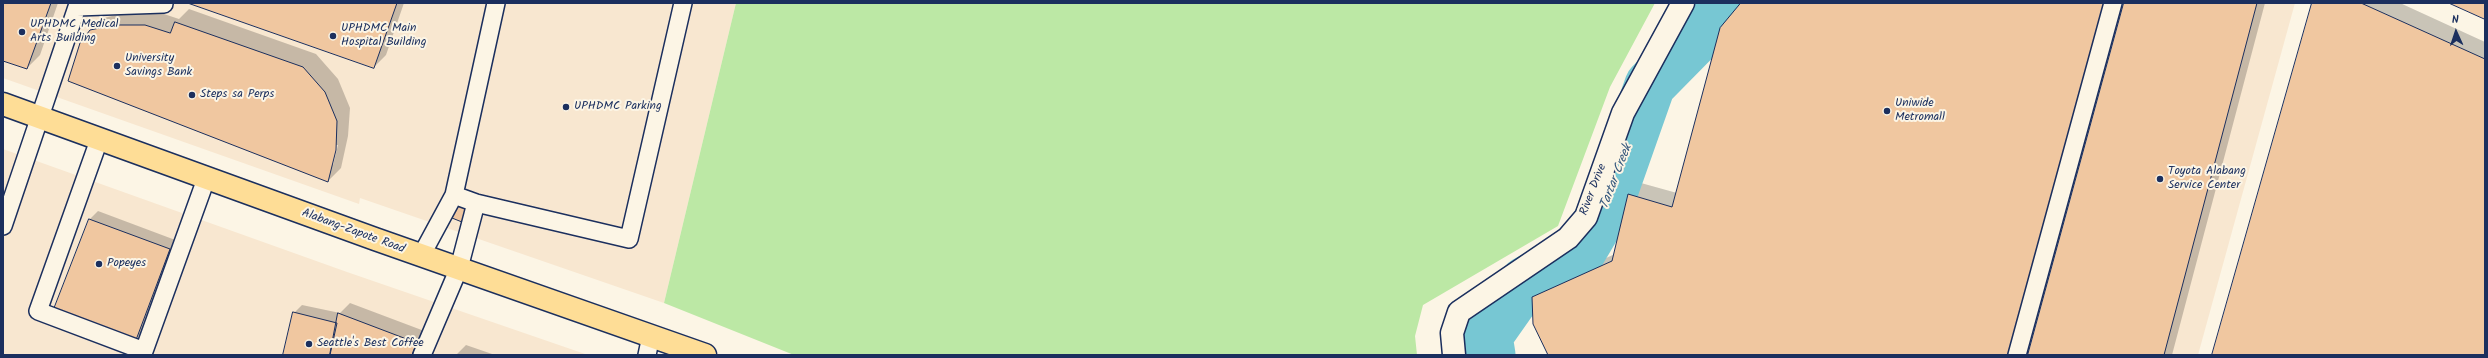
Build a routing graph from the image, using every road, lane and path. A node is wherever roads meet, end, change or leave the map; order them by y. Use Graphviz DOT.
graph roads {
  1 [pos="496,3"];
  2 [pos="683,3"];
  3 [pos="1683,3"];
  4 [pos="2113,3"];
  5 [pos="164,4"];
  6 [pos="3,104"];
  7 [pos="39,118"];
  8 [pos="99,140"];
  9 [pos="206,179"];
  10 [pos="454,196"];
  11 [pos="476,203"];
  12 [pos="3,226"];
  13 [pos="422,256"];
  14 [pos="458,268"];
  15 [pos="649,345"];
  16 [pos="422,355"];
  17 [pos="705,355"];
  18 [pos="1454,355"];
  19 [pos="2017,355"];
  1 -- 10 [label="lane"];
  2 -- 11 [label="lane"];
  3 -- 18 [label="street, River Drive"];
  4 -- 19 [label="lane"];
  5 -- 7 [label="lane"];
  6 -- 7 [label="highway, Alabang-Zapote Road"];
  7 -- 8 [label="highway, Alabang-Zapote Road"];
  7 -- 12 [label="lane"];
  8 -- 9 [label="highway, Alabang-Zapote Road"];
  8 -- 9 [label="lane"];
  9 -- 13 [label="highway, Alabang-Zapote Road"];
  10 -- 11 [label="lane"];
  10 -- 13 [label="lane"];
  11 -- 14 [label="lane"];
  13 -- 14 [label="highway, Alabang-Zapote Road"];
  14 -- 15 [label="highway, Alabang-Zapote Road"];
  14 -- 16 [label="lane"];
  15 -- 17 [label="highway, Alabang-Zapote Road"];
}
